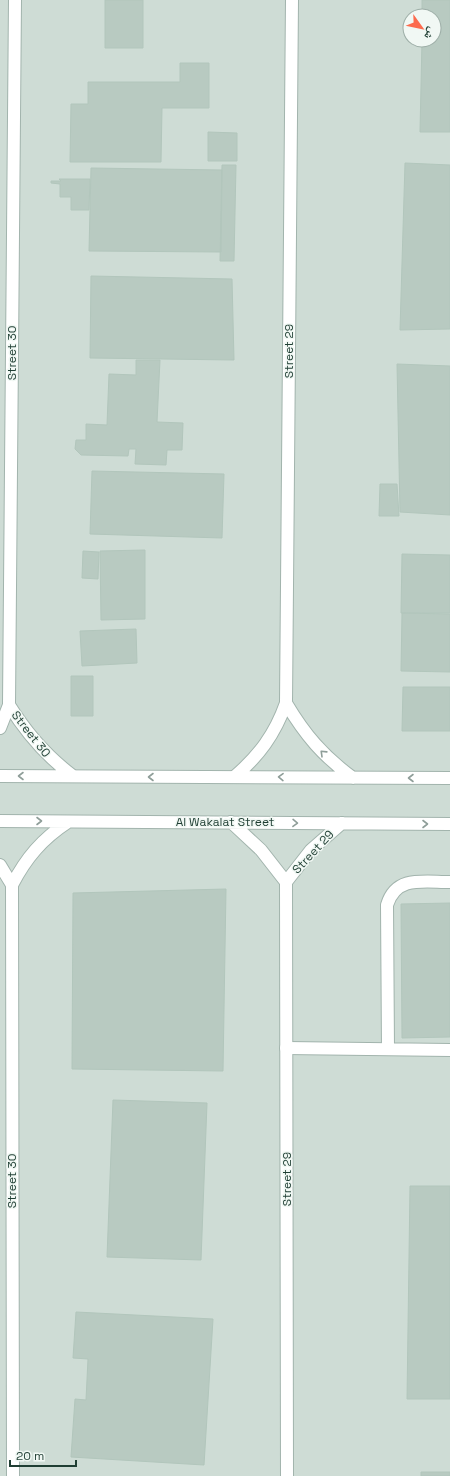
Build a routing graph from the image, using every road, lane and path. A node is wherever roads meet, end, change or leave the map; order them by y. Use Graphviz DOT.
graph roads {
  1 [pos="14,0"];
  2 [pos="292,0"];
  3 [pos="286,703"];
  4 [pos="9,705"];
  5 [pos="0,728"];
  6 [pos="0,776"];
  7 [pos="73,776"];
  8 [pos="234,777"];
  9 [pos="353,778"];
  10 [pos="450,778"];
  11 [pos="0,821"];
  12 [pos="68,822"];
  13 [pos="230,822"];
  14 [pos="342,823"];
  15 [pos="450,824"];
  16 [pos="0,865"];
  17 [pos="286,882"];
  18 [pos="450,882"];
  19 [pos="12,885"];
  20 [pos="286,1048"];
  21 [pos="388,1049"];
  22 [pos="450,1050"];
  23 [pos="13,1476"];
  24 [pos="287,1476"];
  1 -- 4 [label="street, Street 30"];
  2 -- 3 [label="street, Street 29"];
  3 -- 8 [label="street, Street 29"];
  9 -- 3 [label="street, one-way"];
  4 -- 5 [label="street, Street 30"];
  4 -- 7 [label="street, Street 30"];
  7 -- 6 [label="street, one-way"];
  8 -- 7 [label="street, one-way"];
  9 -- 8 [label="street, one-way"];
  10 -- 9 [label="street, one-way"];
  11 -- 12 [label="street, Al Wakalat Street, one-way"];
  12 -- 13 [label="street, Al Wakalat Street"];
  12 -- 19 [label="street, Street 30"];
  13 -- 14 [label="street, Al Wakalat Street, one-way"];
  13 -- 17 [label="street, Street 29"];
  14 -- 15 [label="street, Al Wakalat Street, one-way"];
  14 -- 17 [label="street, Street 29"];
  16 -- 19 [label="street"];
  17 -- 20 [label="street, Street 29"];
  18 -- 21 [label="street"];
  19 -- 23 [label="street, Street 30"];
  20 -- 21 [label="street"];
  20 -- 24 [label="street, Street 29"];
  21 -- 22 [label="street"];
}
